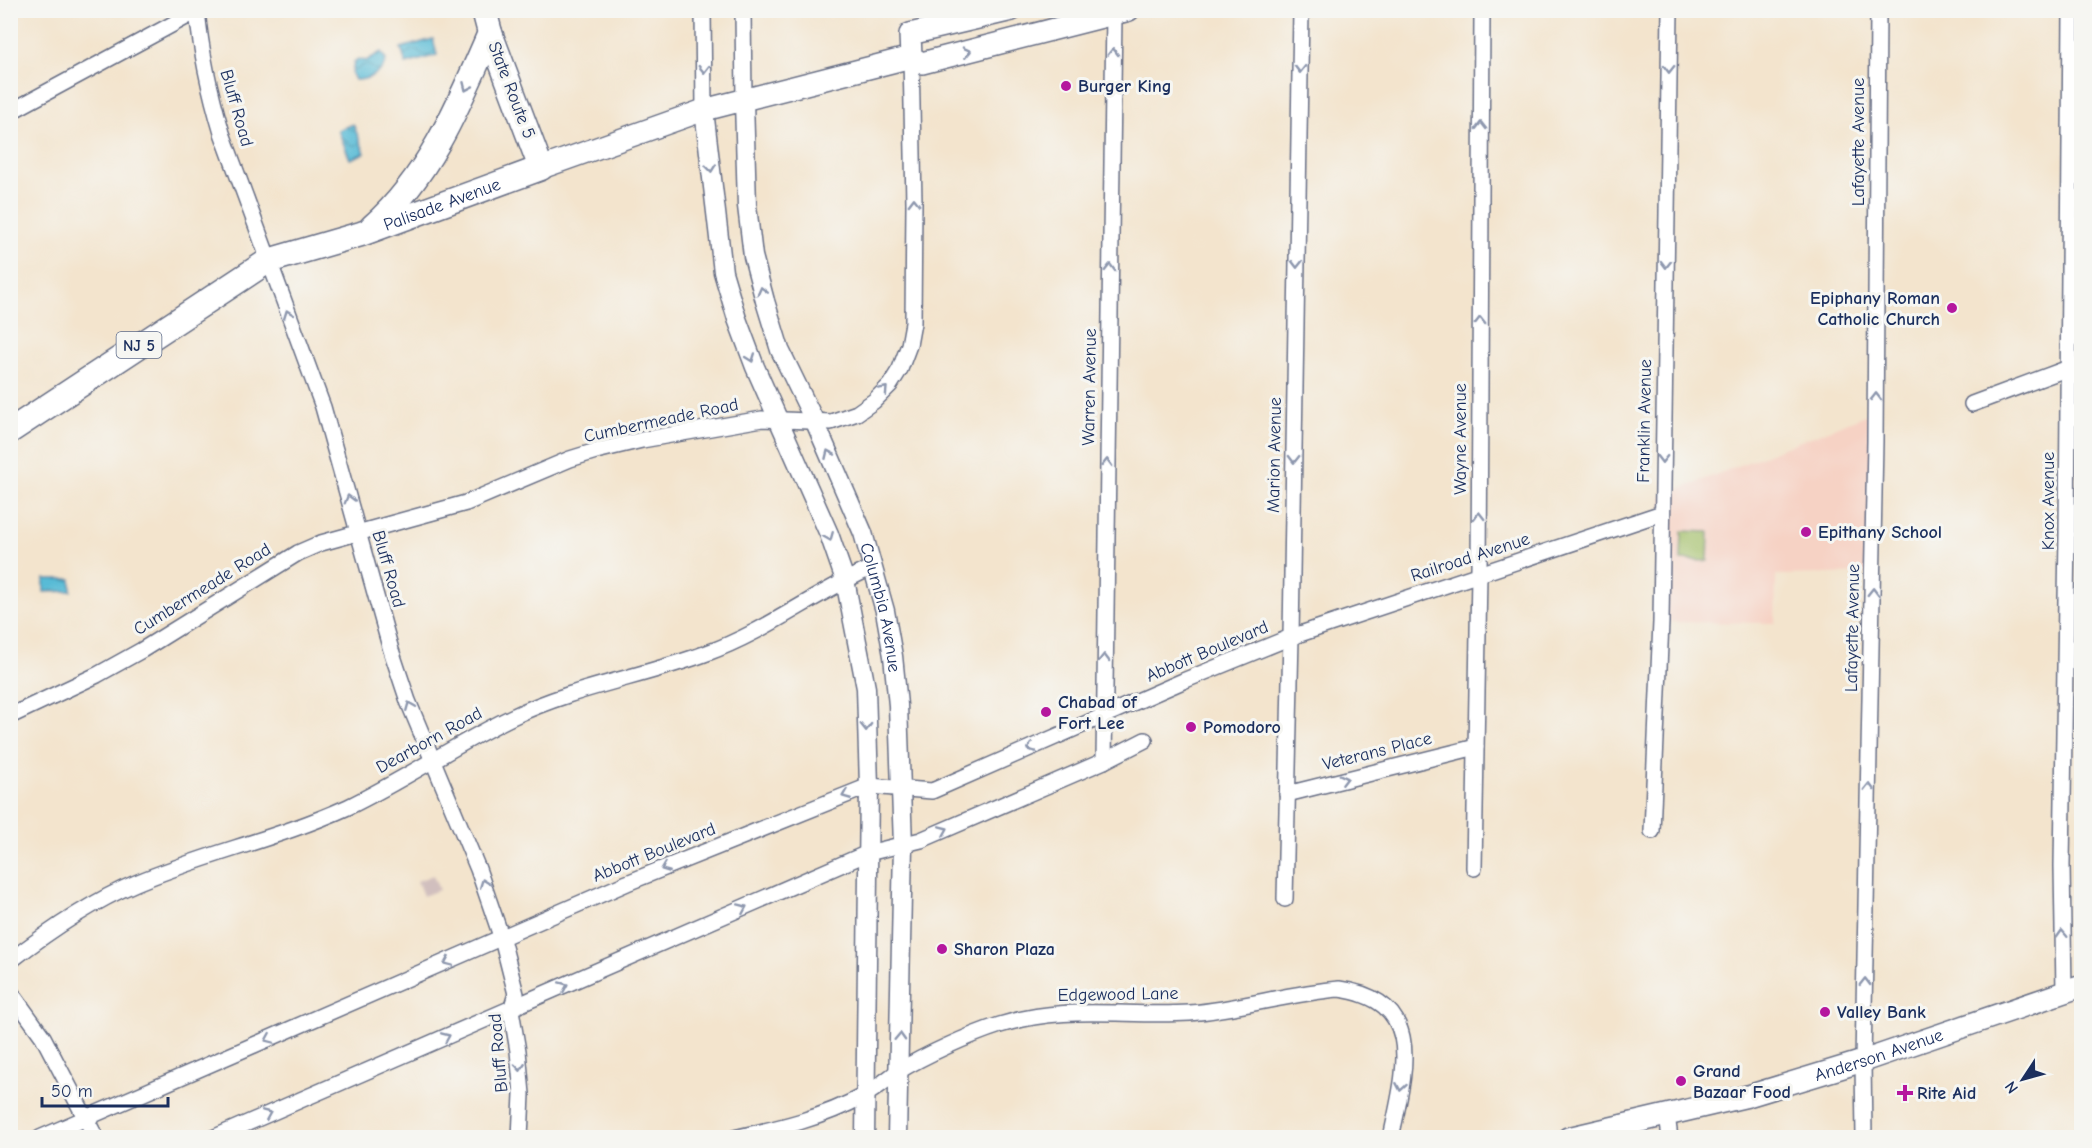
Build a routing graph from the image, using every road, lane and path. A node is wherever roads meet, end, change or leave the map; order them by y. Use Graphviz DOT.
graph roads {
  1 [pos="484,10"];
  2 [pos="703,10"];
  3 [pos="743,10"];
  4 [pos="1012,10"];
  5 [pos="1301,10"];
  6 [pos="1482,10"];
  7 [pos="1670,10"];
  8 [pos="1878,10"];
  9 [pos="2071,10"];
  10 [pos="198,11"];
  11 [pos="1121,12"];
  12 [pos="490,33"];
  13 [pos="911,57"];
  14 [pos="744,101"];
  15 [pos="705,110"];
  16 [pos="10,112"];
  17 [pos="541,168"];
  18 [pos="362,234"];
  19 [pos="268,261"];
  20 [pos="2075,366"];
  21 [pos="1972,404"];
  22 [pos="779,420"];
  23 [pos="815,422"];
  24 [pos="10,431"];
  25 [pos="1662,513"];
  26 [pos="358,532"];
  27 [pos="873,567"];
  28 [pos="1479,574"];
  29 [pos="845,579"];
  30 [pos="1291,637"];
  31 [pos="10,716"];
  32 [pos="1104,717"];
  33 [pos="1145,740"];
  34 [pos="1476,747"];
  35 [pos="433,760"];
  36 [pos="1104,761"];
  37 [pos="869,786"];
  38 [pos="901,789"];
  39 [pos="1287,794"];
  40 [pos="1652,831"];
  41 [pos="903,845"];
  42 [pos="868,853"];
  43 [pos="1474,868"];
  44 [pos="1285,899"];
  45 [pos="502,939"];
  46 [pos="10,961"];
  47 [pos="2073,989"];
  48 [pos="10,992"];
  49 [pos="511,1010"];
  50 [pos="1863,1061"];
  51 [pos="898,1072"];
  52 [pos="865,1095"];
  53 [pos="1667,1115"];
  54 [pos="86,1118"];
  55 [pos="40,1137"];
  56 [pos="96,1137"];
  57 [pos="213,1137"];
  58 [pos="520,1137"];
  59 [pos="734,1137"];
  60 [pos="865,1137"];
  61 [pos="897,1137"];
  62 [pos="1391,1137"];
  63 [pos="1568,1137"];
  64 [pos="1670,1137"];
  65 [pos="1864,1137"];
  1 -- 12 [label="main road, State Route 5"];
  2 -- 15 [label="street, one-way"];
  3 -- 14 [label="street"];
  4 -- 13 [label="main road"];
  5 -- 30 [label="street, Marion Avenue, one-way"];
  28 -- 6 [label="street, Wayne Avenue, one-way"];
  7 -- 25 [label="street, Franklin Avenue, one-way"];
  50 -- 8 [label="street, Lafayette Avenue, one-way"];
  9 -- 20 [label="street, Knox Avenue"];
  10 -- 16 [label="street"];
  10 -- 19 [label="street, Bluff Road"];
  13 -- 11 [label="main road, Palisade Avenue, one-way"];
  32 -- 11 [label="street, Warren Avenue, one-way"];
  12 -- 17 [label="main road, State Route 5"];
  12 -- 18 [label="main road, NJ 5, one-way"];
  13 -- 14 [label="main road, Palisade Avenue"];
  23 -- 13 [label="street, Cumbermeade Road, one-way"];
  14 -- 15 [label="main road, Palisade Avenue"];
  23 -- 14 [label="street, Columbia Avenue, one-way"];
  15 -- 17 [label="main road, Palisade Avenue"];
  15 -- 22 [label="street, Columbia Avenue, one-way"];
  17 -- 18 [label="main road, Palisade Avenue / NJ 5"];
  18 -- 19 [label="main road, Palisade Avenue / NJ 5"];
  19 -- 24 [label="main road, Palisade Avenue / NJ 5"];
  26 -- 19 [label="street, Bluff Road, one-way"];
  20 -- 21 [label="street"];
  47 -- 20 [label="street, Knox Avenue, one-way"];
  22 -- 23 [label="street, Cumbermeade Road"];
  22 -- 26 [label="street, Cumbermeade Road"];
  22 -- 29 [label="street, Columbia Avenue, one-way"];
  27 -- 23 [label="street, Columbia Avenue, one-way"];
  25 -- 28 [label="street, Railroad Avenue"];
  25 -- 40 [label="street, Franklin Avenue"];
  26 -- 31 [label="street, Cumbermeade Road"];
  35 -- 26 [label="street, Bluff Road, one-way"];
  27 -- 29 [label="street, Dearborn Road"];
  27 -- 38 [label="street, Columbia Avenue"];
  28 -- 30 [label="street, Railroad Avenue"];
  28 -- 34 [label="street, Wayne Avenue"];
  29 -- 35 [label="street, Dearborn Road"];
  29 -- 37 [label="street, Columbia Avenue, one-way"];
  30 -- 32 [label="street, Abbott Boulevard"];
  30 -- 39 [label="street, Marion Avenue"];
  32 -- 36 [label="street, Warren Avenue"];
  32 -- 38 [label="street, Abbott Boulevard, one-way"];
  33 -- 36 [label="street"];
  39 -- 34 [label="street, Veterans Place, one-way"];
  34 -- 43 [label="street, Wayne Avenue"];
  45 -- 35 [label="street, Bluff Road, one-way"];
  35 -- 46 [label="street, Dearborn Road"];
  41 -- 36 [label="street, one-way"];
  37 -- 38 [label="street, Abbott Boulevard"];
  37 -- 42 [label="street, Columbia Avenue"];
  37 -- 45 [label="street, Abbott Boulevard, one-way"];
  38 -- 41 [label="street, Columbia Avenue"];
  39 -- 44 [label="street, Marion Avenue"];
  41 -- 42 [label="street"];
  51 -- 41 [label="street, Columbia Avenue, one-way"];
  49 -- 42 [label="street, one-way"];
  42 -- 52 [label="street, Columbia Avenue"];
  45 -- 49 [label="street, Bluff Road"];
  45 -- 54 [label="street, Abbott Boulevard, one-way"];
  47 -- 50 [label="main road, Anderson Avenue"];
  48 -- 54 [label="street"];
  57 -- 49 [label="street, one-way"];
  49 -- 58 [label="street, Bluff Road, one-way"];
  50 -- 53 [label="main road, Anderson Avenue"];
  50 -- 65 [label="street, Lafayette Avenue"];
  51 -- 52 [label="street, Edgewood Lane"];
  51 -- 61 [label="street, Columbia Avenue"];
  51 -- 62 [label="street, Edgewood Lane, one-way"];
  52 -- 59 [label="street, Edgewood Lane"];
  52 -- 60 [label="street, Columbia Avenue"];
  53 -- 63 [label="main road, Anderson Avenue"];
  53 -- 64 [label="street"];
  54 -- 55 [label="street, Abbott Boulevard"];
  54 -- 56 [label="street"];
}
